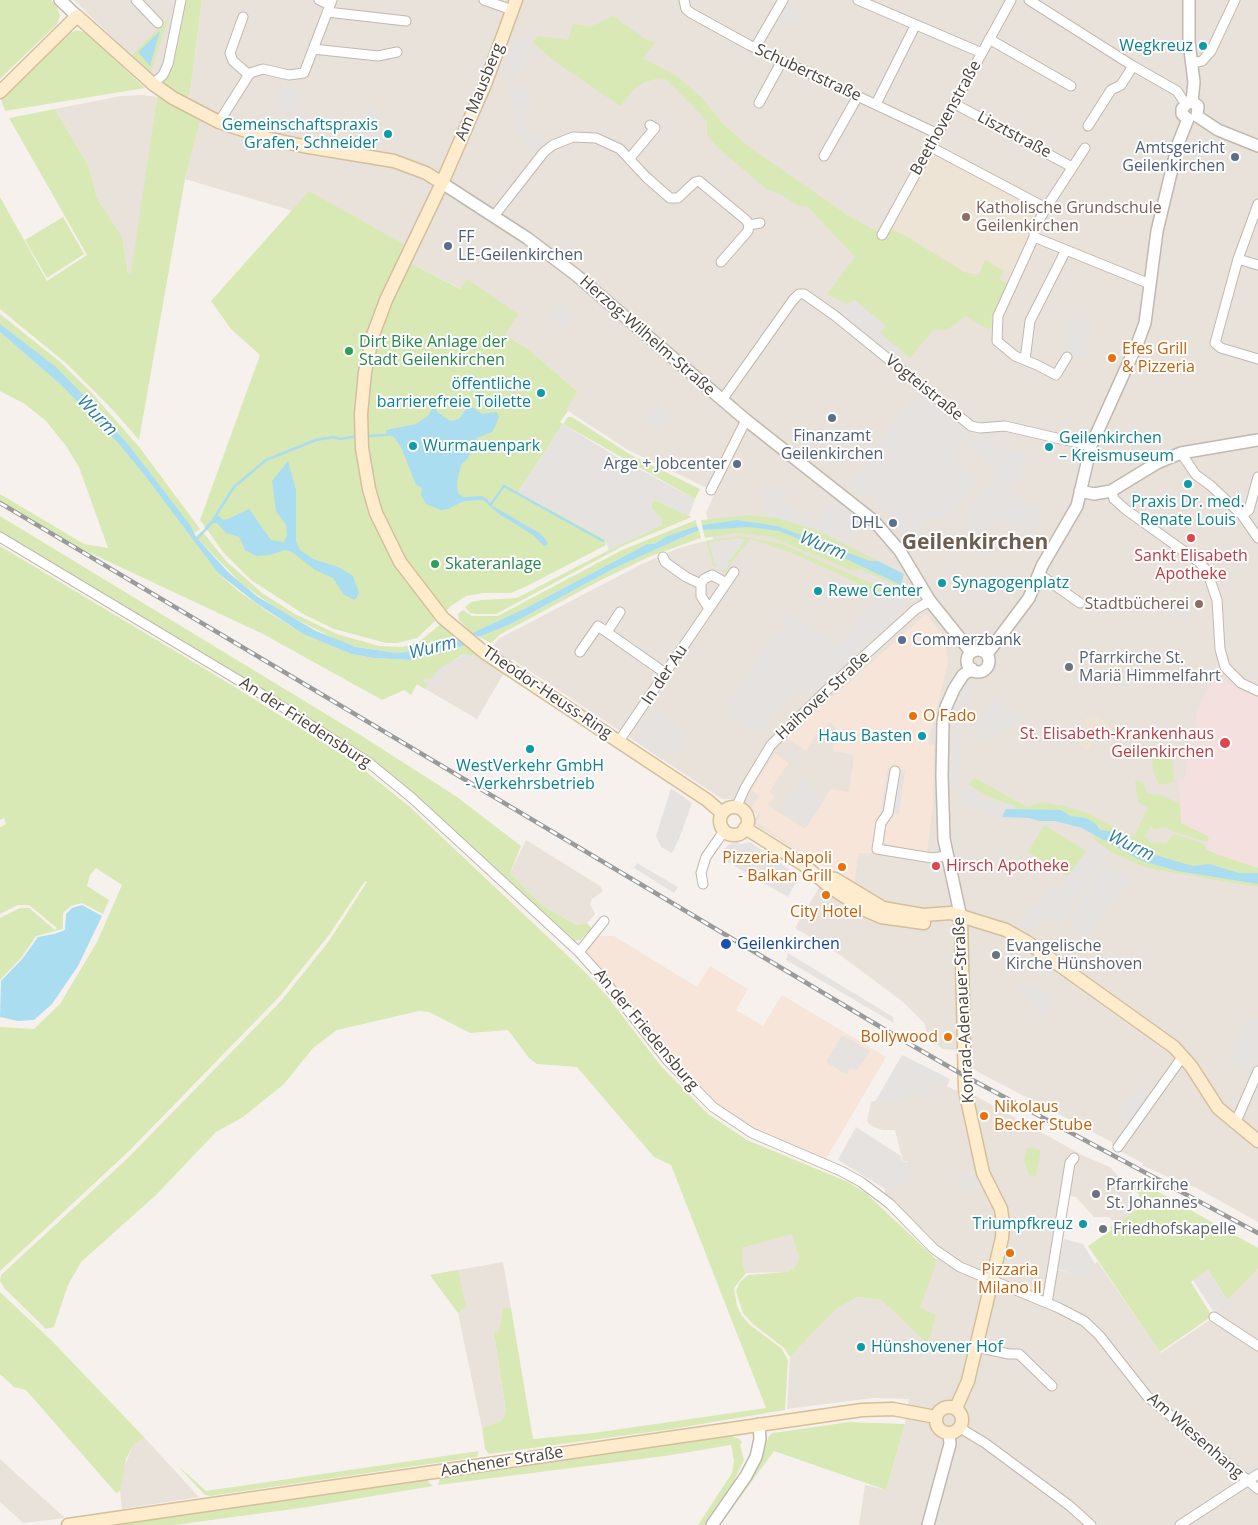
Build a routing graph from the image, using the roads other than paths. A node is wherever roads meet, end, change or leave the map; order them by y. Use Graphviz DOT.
graph roads {
  1 [pos="60,0"];
  2 [pos="136,0"];
  3 [pos="182,0"];
  4 [pos="319,0"];
  5 [pos="484,0"];
  6 [pos="783,0"];
  7 [pos="858,0"];
  8 [pos="1010,0"];
  9 [pos="1029,0"];
  10 [pos="1189,0"];
  11 [pos="1235,0"];
  12 [pos="684,2"];
  13 [pos="329,5"];
  14 [pos="514,5"];
  15 [pos="77,16"];
  16 [pos="243,17"];
  17 [pos="406,21"];
  18 [pos="158,23"];
  19 [pos="915,26"];
  20 [pos="989,39"];
  21 [pos="755,48"];
  22 [pos="313,49"];
  23 [pos="397,52"];
  24 [pos="982,53"];
  25 [pos="782,61"];
  26 [pos="1192,63"];
  27 [pos="1133,66"];
  28 [pos="248,74"];
  29 [pos="153,84"];
  30 [pos="1071,86"];
  31 [pos="0,92"];
  32 [pos="858,96"];
  33 [pos="759,103"];
  34 [pos="1188,103"];
  35 [pos="876,104"];
  36 [pos="955,104"];
  37 [pos="1192,117"];
  38 [pos="219,122"];
  39 [pos="650,124"];
  40 [pos="1088,126"];
  41 [pos="938,134"];
  42 [pos="1258,146"];
  43 [pos="931,147"];
  44 [pos="1085,148"];
  45 [pos="824,156"];
  46 [pos="630,158"];
  47 [pos="1072,167"];
  48 [pos="442,183"];
  49 [pos="1258,204"];
  50 [pos="1046,208"];
  51 [pos="494,216"];
  52 [pos="760,223"];
  53 [pos="749,225"];
  54 [pos="882,236"];
  55 [pos="1034,237"];
  56 [pos="1066,250"];
  57 [pos="1238,259"];
  58 [pos="721,262"];
  59 [pos="1258,265"];
  60 [pos="1150,284"];
  61 [pos="1067,357"];
  62 [pos="1258,359"];
  63 [pos="1025,360"];
  64 [pos="722,400"];
  65 [pos="746,420"];
  66 [pos="1258,440"];
  67 [pos="1091,446"];
  68 [pos="1181,453"];
  69 [pos="1258,477"];
  70 [pos="711,490"];
  71 [pos="1080,491"];
  72 [pos="1111,491"];
  73 [pos="1242,515"];
  74 [pos="0,537"];
  75 [pos="1258,538"];
  76 [pos="663,557"];
  77 [pos="734,572"];
  78 [pos="1040,574"];
  79 [pos="726,583"];
  80 [pos="701,584"];
  81 [pos="930,601"];
  82 [pos="1080,604"];
  83 [pos="708,607"];
  84 [pos="620,612"];
  85 [pos="607,632"];
  86 [pos="580,652"];
  87 [pos="971,652"];
  88 [pos="987,654"];
  89 [pos="972,669"];
  90 [pos="665,673"];
  91 [pos="1258,691"];
  92 [pos="619,741"];
  93 [pos="895,771"];
  94 [pos="736,808"];
  95 [pos="722,813"];
  96 [pos="745,828"];
  97 [pos="724,831"];
  98 [pos="947,856"];
  99 [pos="704,884"];
  100 [pos="961,918"];
  101 [pos="604,921"];
  102 [pos="579,952"];
  103 [pos="1183,1056"];
  104 [pos="1258,1072"];
  105 [pos="1235,1124"];
  106 [pos="1258,1141"];
  107 [pos="1118,1148"];
  108 [pos="1074,1158"];
  109 [pos="991,1280"];
  110 [pos="1046,1303"];
  111 [pos="1214,1316"];
  112 [pos="1258,1346"];
  113 [pos="976,1347"];
  114 [pos="1052,1386"];
  115 [pos="956,1408"];
  116 [pos="936,1417"];
  117 [pos="759,1424"];
  118 [pos="954,1431"];
  119 [pos="1258,1474"];
  120 [pos="1248,1481"];
  121 [pos="1258,1489"];
  122 [pos="68,1525"];
  123 [pos="712,1525"];
  124 [pos="928,1525"];
  125 [pos="1091,1525"];
  126 [pos="1180,1525"];
  1 -- 15 [label="street"];
  2 -- 18 [label="street"];
  3 -- 29 [label="street"];
  4 -- 13 [label="street"];
  5 -- 14 [label="street"];
  6 -- 21 [label="street"];
  7 -- 19 [label="street"];
  8 -- 20 [label="street, Beethovenstraße"];
  9 -- 27 [label="street"];
  10 -- 26 [label="street"];
  11 -- 26 [label="street"];
  12 -- 21 [label="street, Schubertstraße"];
  13 -- 17 [label="street"];
  13 -- 22 [label="street"];
  14 -- 48 [label="main road, Am Mausberg"];
  15 -- 29 [label="main road, Herzog-Wilhelm-Straße"];
  15 -- 31 [label="main road"];
  16 -- 28 [label="street"];
  19 -- 24 [label="street"];
  19 -- 35 [label="street"];
  20 -- 24 [label="street, Beethovenstraße"];
  20 -- 30 [label="street"];
  21 -- 25 [label="street, Schubertstraße"];
  22 -- 23 [label="street"];
  22 -- 28 [label="street"];
  24 -- 36 [label="street, Beethovenstraße"];
  25 -- 32 [label="street, Schubertstraße"];
  25 -- 33 [label="street"];
  26 -- 34 [label="street"];
  27 -- 34 [label="street"];
  27 -- 40 [label="street"];
  28 -- 38 [label="street"];
  29 -- 38 [label="main road, Herzog-Wilhelm-Straße"];
  32 -- 35 [label="street, Schubertstraße"];
  32 -- 45 [label="street"];
  34 -- 37 [label="street"];
  35 -- 41 [label="street, Schubertstraße"];
  36 -- 41 [label="street, Beethovenstraße"];
  36 -- 47 [label="street, Lisztstraße"];
  37 -- 42 [label="street"];
  37 -- 60 [label="street"];
  38 -- 48 [label="main road, Herzog-Wilhelm-Straße"];
  39 -- 46 [label="street"];
  41 -- 43 [label="street, Beethovenstraße"];
  43 -- 50 [label="street"];
  43 -- 54 [label="street, Beethovenstraße"];
  44 -- 47 [label="street"];
  46 -- 51 [label="street"];
  46 -- 53 [label="street"];
  47 -- 50 [label="street"];
  48 -- 51 [label="street, Herzog-Wilhelm-Straße"];
  48 -- 92 [label="main road, Theodor-Heuss-Ring"];
  49 -- 57 [label="street"];
  50 -- 55 [label="street"];
  51 -- 64 [label="street, Herzog-Wilhelm-Straße"];
  52 -- 53 [label="street"];
  53 -- 58 [label="street"];
  55 -- 56 [label="street"];
  55 -- 63 [label="street"];
  56 -- 60 [label="street"];
  56 -- 63 [label="street"];
  57 -- 59 [label="street"];
  57 -- 62 [label="street"];
  60 -- 67 [label="street"];
  61 -- 63 [label="street"];
  64 -- 65 [label="street, Herzog-Wilhelm-Straße"];
  64 -- 67 [label="street, Vogteistraße"];
  65 -- 70 [label="street"];
  65 -- 81 [label="street, Herzog-Wilhelm-Straße"];
  66 -- 68 [label="street"];
  67 -- 71 [label="street"];
  68 -- 72 [label="street"];
  68 -- 73 [label="street"];
  69 -- 73 [label="street"];
  71 -- 72 [label="street"];
  71 -- 78 [label="street"];
  72 -- 91 [label="street"];
  73 -- 75 [label="street"];
  74 -- 102 [label="street, An der Friedensburg"];
  76 -- 80 [label="street"];
  77 -- 79 [label="street, In der Au"];
  78 -- 82 [label="street"];
  78 -- 88 [label="street"];
  79 -- 80 [label="street"];
  79 -- 83 [label="street, In der Au"];
  80 -- 83 [label="street"];
  81 -- 87 [label="street, Herzog-Wilhelm-Straße"];
  81 -- 94 [label="street, Haihover Straße"];
  83 -- 90 [label="street, In der Au"];
  84 -- 85 [label="street"];
  85 -- 86 [label="street"];
  85 -- 90 [label="street"];
  87 -- 88 [label="street"];
  87 -- 89 [label="street"];
  88 -- 89 [label="street"];
  89 -- 98 [label="street, Konrad-Adenauer-Straße"];
  90 -- 92 [label="street, In der Au"];
  92 -- 95 [label="main road, Theodor-Heuss-Ring"];
  93 -- 98 [label="street"];
  94 -- 95 [label="main road"];
  94 -- 96 [label="main road"];
  95 -- 97 [label="main road"];
  96 -- 97 [label="main road"];
  96 -- 100 [label="main road"];
  97 -- 99 [label="street"];
  98 -- 100 [label="street, Konrad-Adenauer-Straße"];
  100 -- 103 [label="main road"];
  100 -- 109 [label="main road, Konrad-Adenauer-Straße"];
  101 -- 102 [label="street"];
  102 -- 109 [label="street, An der Friedensburg"];
  103 -- 105 [label="main road"];
  103 -- 107 [label="street"];
  104 -- 105 [label="street"];
  105 -- 106 [label="main road"];
  108 -- 110 [label="street"];
  109 -- 110 [label="street, Am Wiesenhang"];
  109 -- 113 [label="main road, Konrad-Adenauer-Straße"];
  110 -- 120 [label="street, Am Wiesenhang"];
  111 -- 112 [label="street"];
  113 -- 114 [label="street"];
  113 -- 115 [label="main road, Konrad-Adenauer-Straße"];
  115 -- 116 [label="main road"];
  115 -- 118 [label="main road"];
  116 -- 117 [label="main road, Aachener Straße"];
  116 -- 118 [label="main road"];
  117 -- 122 [label="main road, Aachener Straße"];
  117 -- 123 [label="street"];
  118 -- 124 [label="street"];
  118 -- 125 [label="street"];
  119 -- 120 [label="street"];
  120 -- 121 [label="street, Am Wiesenhang"];
  120 -- 126 [label="street"];
}
